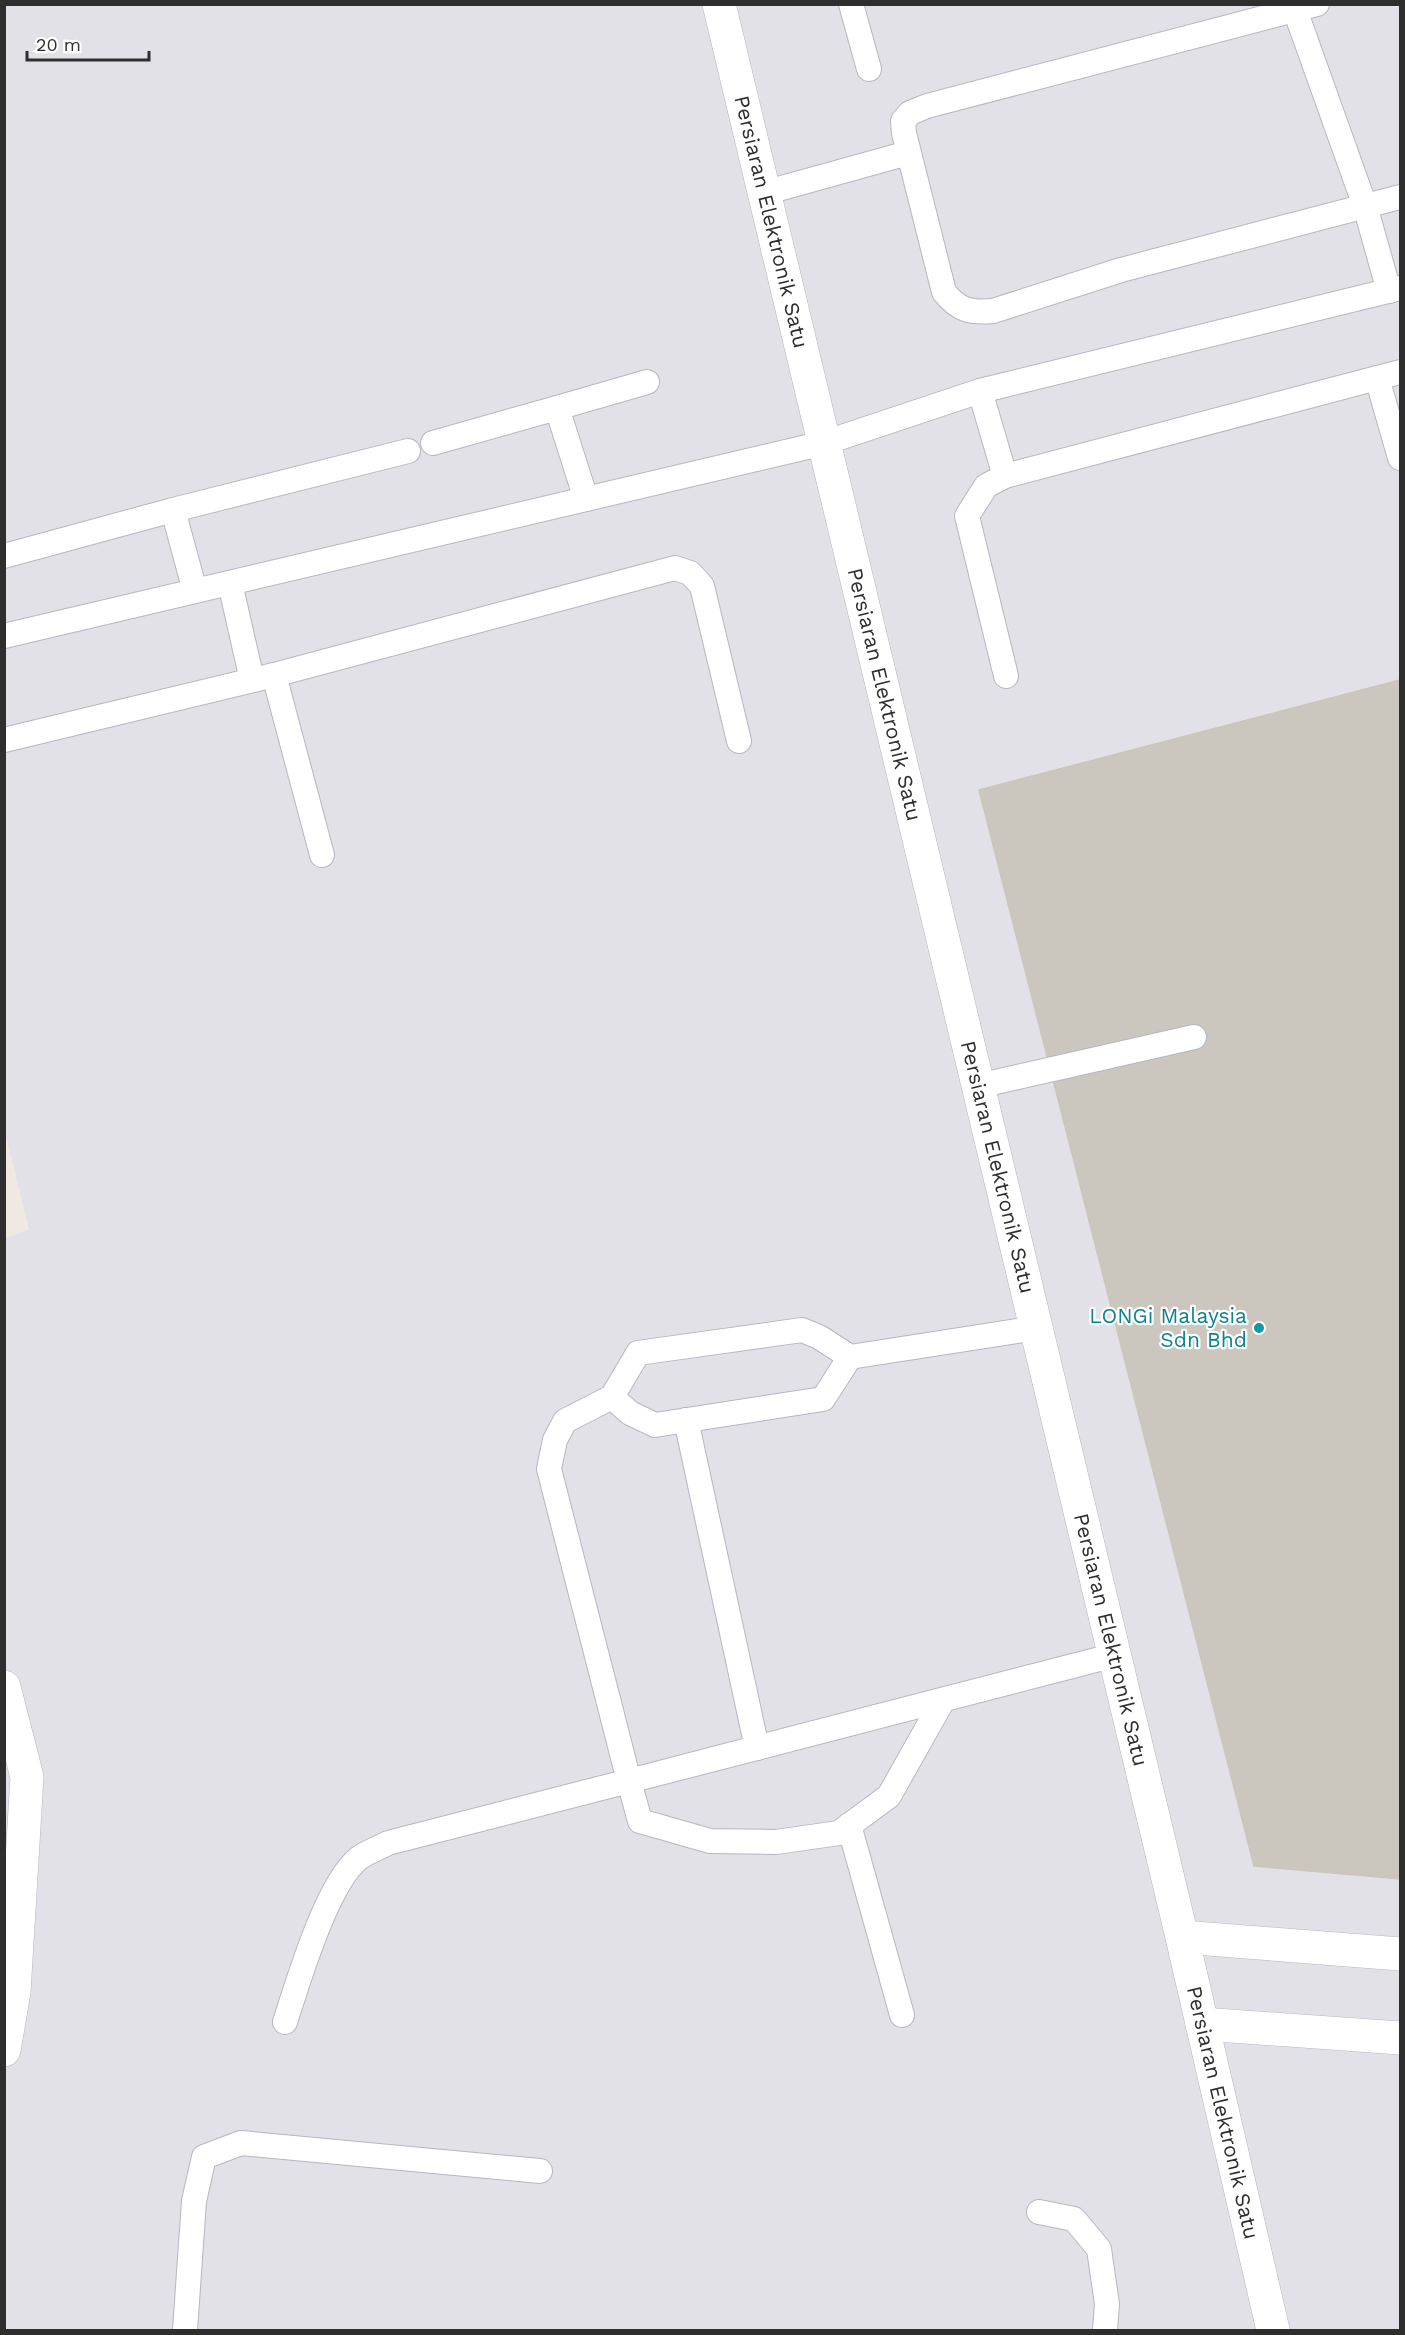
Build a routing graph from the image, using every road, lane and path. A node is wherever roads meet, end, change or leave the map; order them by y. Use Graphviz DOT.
graph roads {
  1 [pos="719,4"];
  2 [pos="851,4"];
  3 [pos="1306,7"];
  4 [pos="869,69"];
  5 [pos="908,153"];
  6 [pos="764,193"];
  7 [pos="1401,197"];
  8 [pos="1365,206"];
  9 [pos="1395,290"];
  10 [pos="1401,372"];
  11 [pos="1377,378"];
  12 [pos="647,382"];
  13 [pos="980,392"];
  14 [pos="557,408"];
  15 [pos="433,443"];
  16 [pos="824,443"];
  17 [pos="408,451"];
  18 [pos="1401,458"];
  19 [pos="1005,476"];
  20 [pos="586,499"];
  21 [pos="173,510"];
  22 [pos="4,556"];
  23 [pos="230,583"];
  24 [pos="195,591"];
  25 [pos="4,636"];
  26 [pos="1006,676"];
  27 [pos="263,677"];
  28 [pos="4,740"];
  29 [pos="739,741"];
  30 [pos="322,855"];
  31 [pos="1194,1037"];
  32 [pos="978,1086"];
  33 [pos="1036,1328"];
  34 [pos="850,1357"];
  35 [pos="612,1397"];
  36 [pos="686,1420"];
  37 [pos="1115,1655"];
  38 [pos="4,1688"];
  39 [pos="943,1700"];
  40 [pos="757,1748"];
  41 [pos="630,1781"];
  42 [pos="849,1825"];
  43 [pos="1182,1937"];
  44 [pos="1401,1954"];
  45 [pos="902,2014"];
  46 [pos="285,2022"];
  47 [pos="1202,2024"];
  48 [pos="1401,2038"];
  49 [pos="4,2050"];
  50 [pos="540,2171"];
  51 [pos="1039,2212"];
  52 [pos="185,2331"];
  53 [pos="1105,2331"];
  54 [pos="1273,2331"];
  1 -- 6 [label="street, Persiaran Elektronik Satu"];
  2 -- 4 [label="lane"];
  3 -- 5 [label="lane"];
  3 -- 8 [label="lane"];
  5 -- 6 [label="lane"];
  5 -- 8 [label="lane"];
  6 -- 16 [label="street, Persiaran Elektronik Satu"];
  7 -- 8 [label="lane"];
  8 -- 9 [label="lane"];
  9 -- 13 [label="lane"];
  10 -- 11 [label="lane"];
  11 -- 18 [label="lane"];
  11 -- 19 [label="lane"];
  12 -- 14 [label="lane"];
  13 -- 16 [label="lane"];
  13 -- 19 [label="lane"];
  14 -- 15 [label="lane"];
  14 -- 20 [label="lane"];
  16 -- 20 [label="lane"];
  16 -- 32 [label="street, Persiaran Elektronik Satu"];
  17 -- 21 [label="lane"];
  19 -- 26 [label="lane"];
  20 -- 23 [label="lane"];
  21 -- 22 [label="lane"];
  21 -- 24 [label="lane"];
  23 -- 24 [label="lane"];
  23 -- 27 [label="lane"];
  24 -- 25 [label="lane"];
  27 -- 28 [label="lane"];
  27 -- 29 [label="lane"];
  27 -- 30 [label="lane"];
  31 -- 32 [label="lane"];
  32 -- 33 [label="street, Persiaran Elektronik Satu"];
  33 -- 34 [label="lane"];
  33 -- 37 [label="street, Persiaran Elektronik Satu"];
  34 -- 35 [label="lane"];
  34 -- 36 [label="lane"];
  35 -- 36 [label="lane"];
  35 -- 41 [label="lane"];
  36 -- 40 [label="lane"];
  37 -- 39 [label="lane"];
  37 -- 43 [label="street, Persiaran Elektronik Satu"];
  38 -- 49 [label="street"];
  39 -- 40 [label="lane"];
  39 -- 42 [label="lane"];
  40 -- 41 [label="lane"];
  41 -- 42 [label="lane"];
  41 -- 46 [label="lane"];
  42 -- 45 [label="lane"];
  43 -- 44 [label="street"];
  43 -- 47 [label="street, Persiaran Elektronik Satu"];
  47 -- 48 [label="street"];
  47 -- 54 [label="street, Persiaran Elektronik Satu"];
  50 -- 52 [label="lane"];
  51 -- 53 [label="lane"];
}
